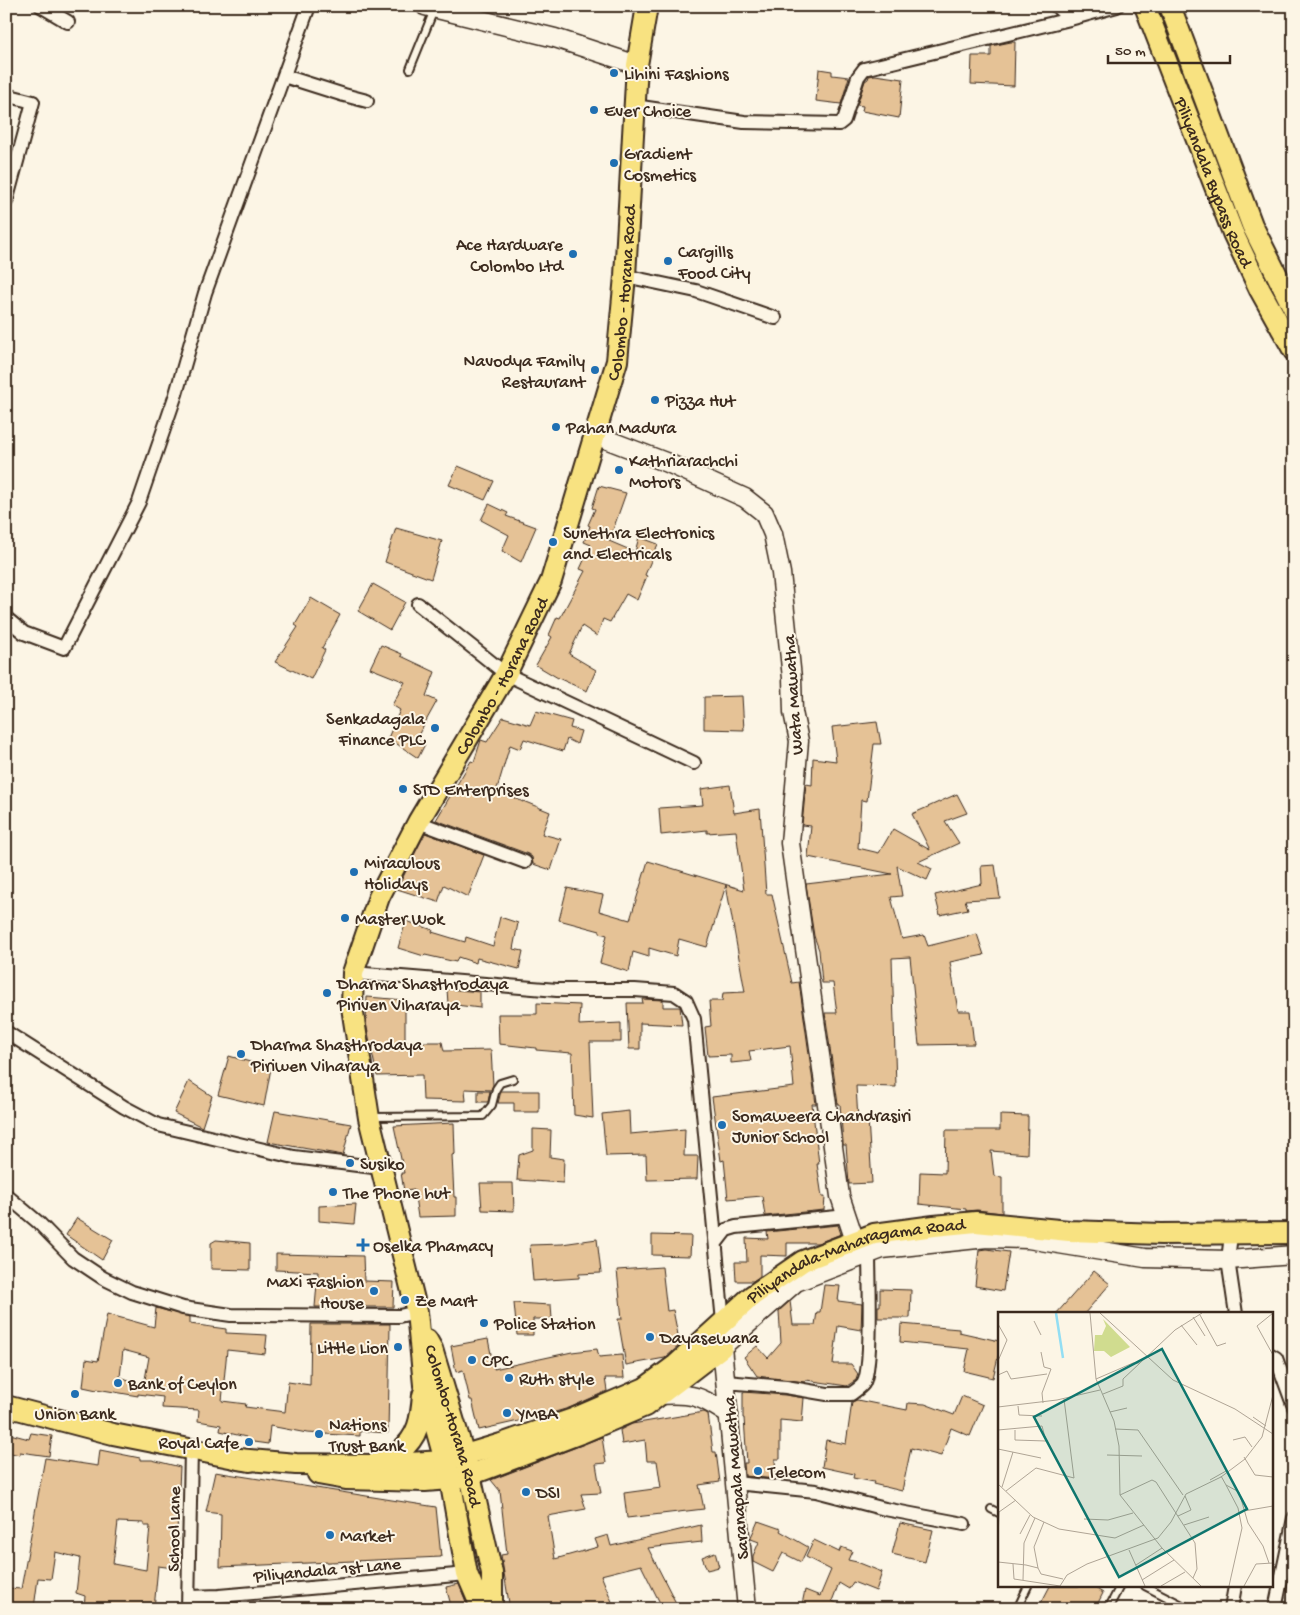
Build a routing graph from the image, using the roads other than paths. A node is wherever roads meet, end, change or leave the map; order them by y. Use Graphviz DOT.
graph roads {
  1 [pos="41,6"];
  2 [pos="308,6"];
  3 [pos="647,6"];
  4 [pos="1056,6"];
  5 [pos="1117,6"];
  6 [pos="1146,6"];
  7 [pos="1170,6"];
  8 [pos="430,7"];
  9 [pos="1070,19"];
  10 [pos="68,22"];
  11 [pos="637,64"];
  12 [pos="410,69"];
  13 [pos="284,76"];
  14 [pos="6,95"];
  15 [pos="367,100"];
  16 [pos="634,106"];
  17 [pos="6,202"];
  18 [pos="625,276"];
  19 [pos="1294,309"];
  20 [pos="776,318"];
  21 [pos="1294,351"];
  22 [pos="595,435"];
  23 [pos="418,604"];
  24 [pos="6,618"];
  25 [pos="506,674"];
  26 [pos="694,763"];
  27 [pos="418,822"];
  28 [pos="525,862"];
  29 [pos="354,973"];
  30 [pos="6,1032"];
  31 [pos="513,1079"];
  32 [pos="369,1118"];
  33 [pos="381,1168"];
  34 [pos="6,1195"];
  35 [pos="847,1216"];
  36 [pos="1294,1233"];
  37 [pos="1230,1235"];
  38 [pos="716,1243"];
  39 [pos="862,1248"];
  40 [pos="1294,1255"];
  41 [pos="1228,1260"];
  42 [pos="1236,1312"];
  43 [pos="418,1319"];
  44 [pos="724,1322"];
  45 [pos="722,1347"];
  46 [pos="1272,1356"];
  47 [pos="726,1382"];
  48 [pos="424,1385"];
  49 [pos="659,1395"];
  50 [pos="6,1406"];
  51 [pos="1294,1407"];
  52 [pos="729,1415"];
  53 [pos="191,1449"];
  54 [pos="464,1456"];
  55 [pos="238,1459"];
  56 [pos="371,1465"];
  57 [pos="447,1470"];
  58 [pos="470,1475"];
  59 [pos="735,1483"];
  60 [pos="991,1509"];
  61 [pos="998,1512"];
  62 [pos="1294,1518"];
  63 [pos="964,1524"];
  64 [pos="467,1574"];
  65 [pos="1027,1588"];
  66 [pos="1119,1588"];
  67 [pos="1149,1588"];
  68 [pos="1235,1588"];
  69 [pos="189,1603"];
  70 [pos="1189,1608"];
  71 [pos="482,1609"];
  72 [pos="492,1609"];
  73 [pos="746,1609"];
  74 [pos="1017,1609"];
  75 [pos="1108,1609"];
  76 [pos="1230,1609"];
  77 [pos="1275,1609"];
  1 -- 10 [label="street"];
  2 -- 13 [label="street"];
  3 -- 11 [label="main road, Colombo - Horana Road"];
  4 -- 9 [label="street"];
  5 -- 9 [label="street"];
  6 -- 21 [label="main road, Piliyandala Bypass Road"];
  7 -- 19 [label="main road, Piliyandala Bypass Road"];
  8 -- 11 [label="street"];
  8 -- 12 [label="lane"];
  9 -- 16 [label="street"];
  11 -- 16 [label="main road, Colombo - Horana Road"];
  13 -- 15 [label="street"];
  13 -- 24 [label="street"];
  14 -- 17 [label="street"];
  16 -- 18 [label="main road, Colombo - Horana Road"];
  18 -- 20 [label="street"];
  18 -- 22 [label="main road, Colombo - Horana Road"];
  22 -- 25 [label="main road, Colombo - Horana Road"];
  22 -- 35 [label="street, Wata Mawatha"];
  23 -- 25 [label="street"];
  25 -- 26 [label="street"];
  25 -- 27 [label="main road, Colombo - Horana Road"];
  27 -- 28 [label="street"];
  27 -- 29 [label="main road, Colombo - Horana Road"];
  29 -- 32 [label="main road, Colombo - Horana Road"];
  29 -- 38 [label="street"];
  30 -- 33 [label="street"];
  31 -- 32 [label="lane"];
  32 -- 33 [label="main road, Colombo - Horana Road"];
  33 -- 43 [label="main road, Colombo - Horana Road"];
  34 -- 43 [label="street"];
  35 -- 38 [label="street"];
  35 -- 39 [label="street, Wata Mawatha"];
  36 -- 37 [label="main road, Piliyandala-Maharagama Road"];
  37 -- 39 [label="main road, Piliyandala-Maharagama Road"];
  37 -- 41 [label="street"];
  38 -- 44 [label="street"];
  39 -- 41 [label="street, Piliyandala-Maharagama Road"];
  39 -- 44 [label="main road, Piliyandala-Maharagama Road"];
  39 -- 45 [label="street, Piliyandala-Maharagama Road"];
  39 -- 47 [label="street"];
  40 -- 41 [label="street, Piliyandala-Maharagama Road"];
  41 -- 42 [label="street"];
  43 -- 48 [label="main road, Colombo-Horana Road"];
  43 -- 54 [label="main road, Colombo-Horana Road"];
  44 -- 45 [label="street, Saranapala Mawatha"];
  44 -- 54 [label="main road, Piliyandala-Maharagama Road"];
  45 -- 47 [label="street, Saranapala Mawatha"];
  45 -- 49 [label="main road, Piliyandala-Maharagama Road"];
  46 -- 51 [label="street"];
  47 -- 52 [label="street, Saranapala Mawatha"];
  48 -- 56 [label="main road"];
  48 -- 57 [label="main road, Colombo-Horana Road"];
  49 -- 52 [label="street"];
  49 -- 58 [label="main road, Piliyandala-Maharagama Road"];
  50 -- 53 [label="main road"];
  52 -- 59 [label="street, Saranapala Mawatha"];
  53 -- 55 [label="main road"];
  53 -- 69 [label="street, School Lane"];
  54 -- 57 [label="main road, Piliyandala-Maharagama Road"];
  54 -- 58 [label="main road, Colombo-Horana Road"];
  55 -- 56 [label="main road"];
  55 -- 57 [label="main road"];
  56 -- 57 [label="main road"];
  57 -- 58 [label="main road, Piliyandala-Maharagama Road"];
  57 -- 64 [label="main road, Colombo-Horana Road"];
  58 -- 72 [label="main road, Colombo-Horana Road"];
  59 -- 63 [label="street"];
  59 -- 73 [label="street, Saranapala Mawatha"];
  60 -- 61 [label="lane"];
  62 -- 77 [label="street"];
  64 -- 69 [label="street, Piliyandala 1st Lane"];
  64 -- 71 [label="main road, Colombo-Horana Road"];
  65 -- 74 [label="lane"];
  66 -- 75 [label="lane"];
  67 -- 70 [label="lane"];
  68 -- 76 [label="street"];
}
